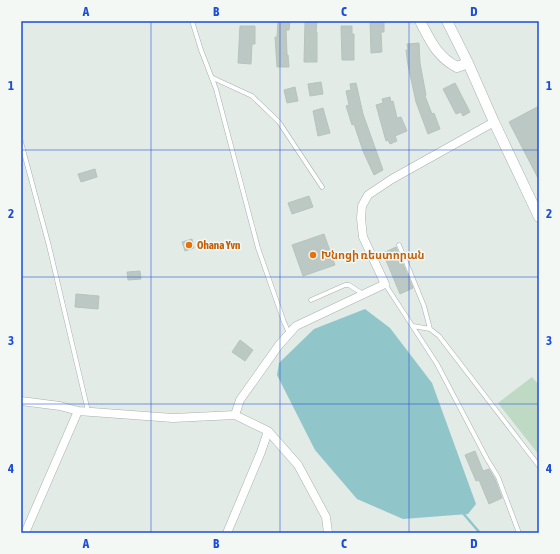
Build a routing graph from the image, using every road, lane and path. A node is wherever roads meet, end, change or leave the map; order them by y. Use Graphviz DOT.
graph roads {
  1 [pos="192,21"];
  2 [pos="420,21"];
  3 [pos="447,21"];
  4 [pos="468,63"];
  5 [pos="212,78"];
  6 [pos="494,122"];
  7 [pos="21,142"];
  8 [pos="322,187"];
  9 [pos="539,217"];
  10 [pos="399,245"];
  11 [pos="385,284"];
  12 [pos="363,294"];
  13 [pos="311,300"];
  14 [pos="413,326"];
  15 [pos="430,328"];
  16 [pos="289,333"];
  17 [pos="21,401"];
  18 [pos="78,411"];
  19 [pos="88,412"];
  20 [pos="235,415"];
  21 [pos="268,431"];
  22 [pos="539,466"];
  23 [pos="327,531"];
  24 [pos="25,533"];
  25 [pos="227,533"];
  26 [pos="518,533"];
  1 -- 5 [label="lane"];
  2 -- 4 [label="street"];
  3 -- 4 [label="street"];
  4 -- 6 [label="street"];
  5 -- 8 [label="lane"];
  5 -- 16 [label="lane"];
  6 -- 9 [label="street"];
  6 -- 11 [label="street"];
  7 -- 19 [label="lane"];
  10 -- 15 [label="lane"];
  11 -- 12 [label="street"];
  11 -- 14 [label="lane"];
  12 -- 13 [label="lane"];
  12 -- 16 [label="street"];
  14 -- 15 [label="lane"];
  14 -- 26 [label="lane"];
  15 -- 22 [label="lane"];
  16 -- 20 [label="street"];
  17 -- 18 [label="street"];
  18 -- 19 [label="street"];
  18 -- 24 [label="street"];
  19 -- 20 [label="street"];
  20 -- 21 [label="street"];
  21 -- 23 [label="street"];
  21 -- 25 [label="street"];
}
